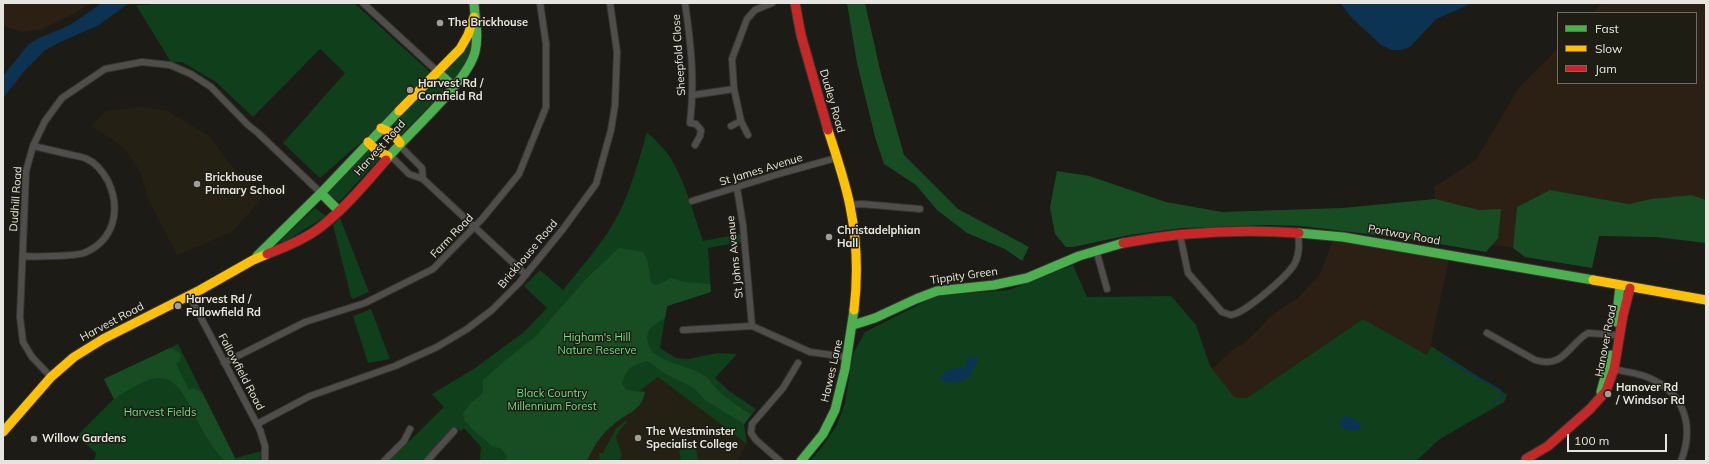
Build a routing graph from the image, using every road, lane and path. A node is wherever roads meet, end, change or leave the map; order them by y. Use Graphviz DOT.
graph roads {
  1 [pos="363,3"];
  2 [pos="474,3"];
  3 [pos="540,3"];
  4 [pos="610,3"];
  5 [pos="685,3"];
  6 [pos="772,3"];
  7 [pos="795,3"];
  8 [pos="475,14"];
  9 [pos="438,72"];
  10 [pos="454,87"];
  11 [pos="734,89"];
  12 [pos="693,95"];
  13 [pos="741,121"];
  14 [pos="731,126"];
  15 [pos="381,128"];
  16 [pos="748,135"];
  17 [pos="368,142"];
  18 [pos="400,143"];
  19 [pos="695,145"];
  20 [pos="33,146"];
  21 [pos="388,156"];
  22 [pos="836,158"];
  23 [pos="423,179"];
  24 [pos="737,188"];
  25 [pos="321,193"];
  26 [pos="692,201"];
  27 [pos="850,205"];
  28 [pos="920,209"];
  29 [pos="339,211"];
  30 [pos="475,227"];
  31 [pos="1298,232"];
  32 [pos="1180,235"];
  33 [pos="1096,250"];
  34 [pos="23,256"];
  35 [pos="253,260"];
  36 [pos="1056,264"];
  37 [pos="526,275"];
  38 [pos="1620,286"];
  39 [pos="1630,288"];
  40 [pos="1107,289"];
  41 [pos="189,296"];
  42 [pos="1706,300"];
  43 [pos="853,325"];
  44 [pos="752,326"];
  45 [pos="683,330"];
  46 [pos="1487,333"];
  47 [pos="1617,335"];
  48 [pos="847,357"];
  49 [pos="224,363"];
  50 [pos="798,363"];
  51 [pos="1611,368"];
  52 [pos="51,378"];
  53 [pos="257,424"];
  54 [pos="410,429"];
  55 [pos="454,431"];
  56 [pos="3,432"];
  57 [pos="430,460"];
  58 [pos="1524,460"];
  59 [pos="265,461"];
  60 [pos="384,461"];
  61 [pos="780,461"];
  62 [pos="801,461"];
  63 [pos="1681,461"];
  1 -- 9 [label="street"];
  2 -- 8 [label="street, Harvest Road"];
  3 -- 30 [label="street, Farm Road"];
  4 -- 37 [label="street, Brickhouse Road"];
  5 -- 12 [label="street, Sheepfold Close"];
  6 -- 11 [label="street"];
  7 -- 22 [label="street, Dudley Road"];
  8 -- 9 [label="street, Harvest Road"];
  8 -- 10 [label="street, Harvest Road"];
  9 -- 10 [label="street"];
  9 -- 15 [label="street, Harvest Road"];
  10 -- 18 [label="street, Harvest Road"];
  11 -- 12 [label="street"];
  11 -- 13 [label="street"];
  12 -- 19 [label="street, Sheepfold Close"];
  13 -- 14 [label="street"];
  13 -- 16 [label="street"];
  15 -- 17 [label="street, Harvest Road"];
  15 -- 18 [label="street"];
  17 -- 21 [label="street"];
  17 -- 25 [label="street, Harvest Road"];
  18 -- 21 [label="street, Harvest Road"];
  18 -- 23 [label="street"];
  20 -- 25 [label="street, Dudhill Road"];
  20 -- 34 [label="street, Dudhill Road"];
  20 -- 34 [label="street"];
  21 -- 23 [label="street"];
  21 -- 29 [label="street, Harvest Road"];
  22 -- 24 [label="street, St James Avenue"];
  22 -- 27 [label="street, Dudley Road"];
  23 -- 30 [label="street"];
  24 -- 26 [label="street, St James Avenue"];
  24 -- 44 [label="street, St Johns Avenue"];
  25 -- 29 [label="street"];
  25 -- 35 [label="street, Harvest Road"];
  27 -- 28 [label="street"];
  27 -- 43 [label="street, Dudley Road"];
  29 -- 35 [label="street, Harvest Road"];
  30 -- 37 [label="street"];
  30 -- 49 [label="street, Farm Road"];
  31 -- 32 [label="street, Portway Road"];
  31 -- 32 [label="street"];
  31 -- 38 [label="street, Portway Road"];
  32 -- 33 [label="street, Portway Road"];
  33 -- 36 [label="street, Portway Road"];
  33 -- 40 [label="street"];
  34 -- 52 [label="street, Dudhill Road"];
  35 -- 41 [label="street, Harvest Road"];
  36 -- 43 [label="street, Tippity Green"];
  37 -- 53 [label="street, Brickhouse Road"];
  38 -- 39 [label="street, Portway Road"];
  38 -- 47 [label="street, Hanover Road"];
  39 -- 42 [label="street, Portway Road"];
  39 -- 47 [label="street, Hanover Road"];
  41 -- 49 [label="street, Fallowfield Road"];
  41 -- 52 [label="street, Harvest Road"];
  43 -- 48 [label="street, Hawes Lane"];
  44 -- 45 [label="street"];
  44 -- 48 [label="street"];
  46 -- 47 [label="street"];
  47 -- 51 [label="street, Hanover Road"];
  48 -- 62 [label="street, Hawes Lane"];
  49 -- 53 [label="street, Fallowfield Road"];
  50 -- 61 [label="street"];
  51 -- 58 [label="street, Hanover Road"];
  51 -- 63 [label="street"];
  52 -- 56 [label="street, Harvest Road"];
  53 -- 59 [label="street, Fallowfield Road"];
  54 -- 60 [label="street"];
  55 -- 57 [label="street"];
}
